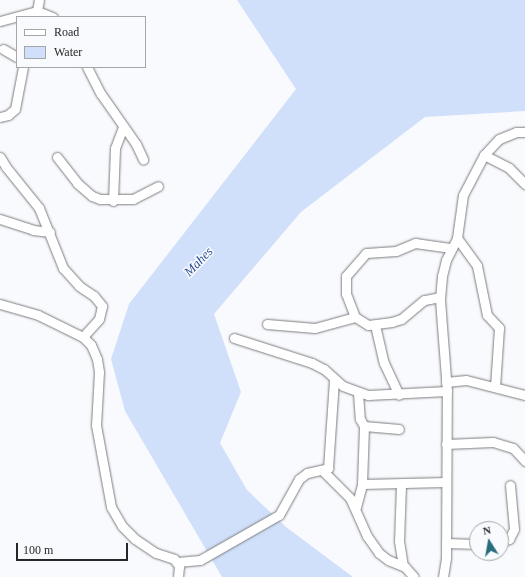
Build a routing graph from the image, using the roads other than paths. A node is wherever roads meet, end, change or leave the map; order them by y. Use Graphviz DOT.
graph roads {
  1 [pos="39,0"];
  2 [pos="37,11"];
  3 [pos="50,16"];
  4 [pos="0,21"];
  5 [pos="3,49"];
  6 [pos="16,56"];
  7 [pos="23,68"];
  8 [pos="88,68"];
  9 [pos="0,117"];
  10 [pos="123,127"];
  11 [pos="525,132"];
  12 [pos="484,155"];
  13 [pos="0,156"];
  14 [pos="57,157"];
  15 [pos="143,159"];
  16 [pos="525,184"];
  17 [pos="158,186"];
  18 [pos="113,201"];
  19 [pos="0,219"];
  20 [pos="50,232"];
  21 [pos="457,238"];
  22 [pos="452,248"];
  23 [pos="440,297"];
  24 [pos="0,304"];
  25 [pos="355,317"];
  26 [pos="267,324"];
  27 [pos="375,325"];
  28 [pos="83,337"];
  29 [pos="234,338"];
  30 [pos="334,379"];
  31 [pos="446,386"];
  32 [pos="495,387"];
  33 [pos="358,392"];
  34 [pos="400,395"];
  35 [pos="525,395"];
  36 [pos="364,426"];
  37 [pos="399,429"];
  38 [pos="446,444"];
  39 [pos="525,461"];
  40 [pos="323,471"];
  41 [pos="446,482"];
  42 [pos="362,484"];
  43 [pos="401,485"];
  44 [pos="510,485"];
  45 [pos="356,508"];
  46 [pos="509,539"];
  47 [pos="446,543"];
  48 [pos="469,544"];
  49 [pos="177,562"];
  50 [pos="403,566"];
  51 [pos="178,577"];
  52 [pos="414,577"];
  53 [pos="443,577"];
  1 -- 2 [label="street"];
  2 -- 3 [label="street"];
  2 -- 4 [label="street"];
  5 -- 6 [label="street"];
  7 -- 9 [label="street"];
  8 -- 10 [label="street"];
  10 -- 15 [label="street"];
  10 -- 18 [label="street"];
  11 -- 12 [label="street"];
  12 -- 16 [label="street"];
  12 -- 21 [label="street"];
  13 -- 20 [label="street"];
  14 -- 18 [label="street"];
  17 -- 18 [label="street"];
  19 -- 20 [label="street"];
  20 -- 28 [label="street"];
  21 -- 22 [label="street"];
  21 -- 32 [label="street"];
  22 -- 23 [label="street"];
  22 -- 25 [label="street"];
  23 -- 27 [label="street"];
  23 -- 31 [label="street"];
  24 -- 28 [label="street"];
  25 -- 26 [label="street"];
  25 -- 27 [label="street"];
  27 -- 34 [label="street"];
  28 -- 49 [label="street"];
  29 -- 30 [label="street"];
  30 -- 33 [label="street"];
  30 -- 40 [label="street"];
  31 -- 32 [label="street"];
  31 -- 34 [label="street"];
  31 -- 38 [label="street"];
  32 -- 35 [label="street"];
  33 -- 34 [label="street"];
  33 -- 36 [label="street"];
  36 -- 37 [label="street"];
  36 -- 42 [label="street"];
  38 -- 39 [label="street"];
  38 -- 41 [label="street"];
  40 -- 45 [label="street"];
  40 -- 49 [label="street"];
  41 -- 43 [label="street"];
  41 -- 47 [label="street"];
  42 -- 43 [label="street"];
  42 -- 45 [label="street"];
  43 -- 50 [label="street"];
  44 -- 46 [label="street"];
  45 -- 50 [label="street"];
  47 -- 48 [label="street"];
  47 -- 53 [label="street"];
  49 -- 51 [label="street"];
  50 -- 52 [label="street"];
}
